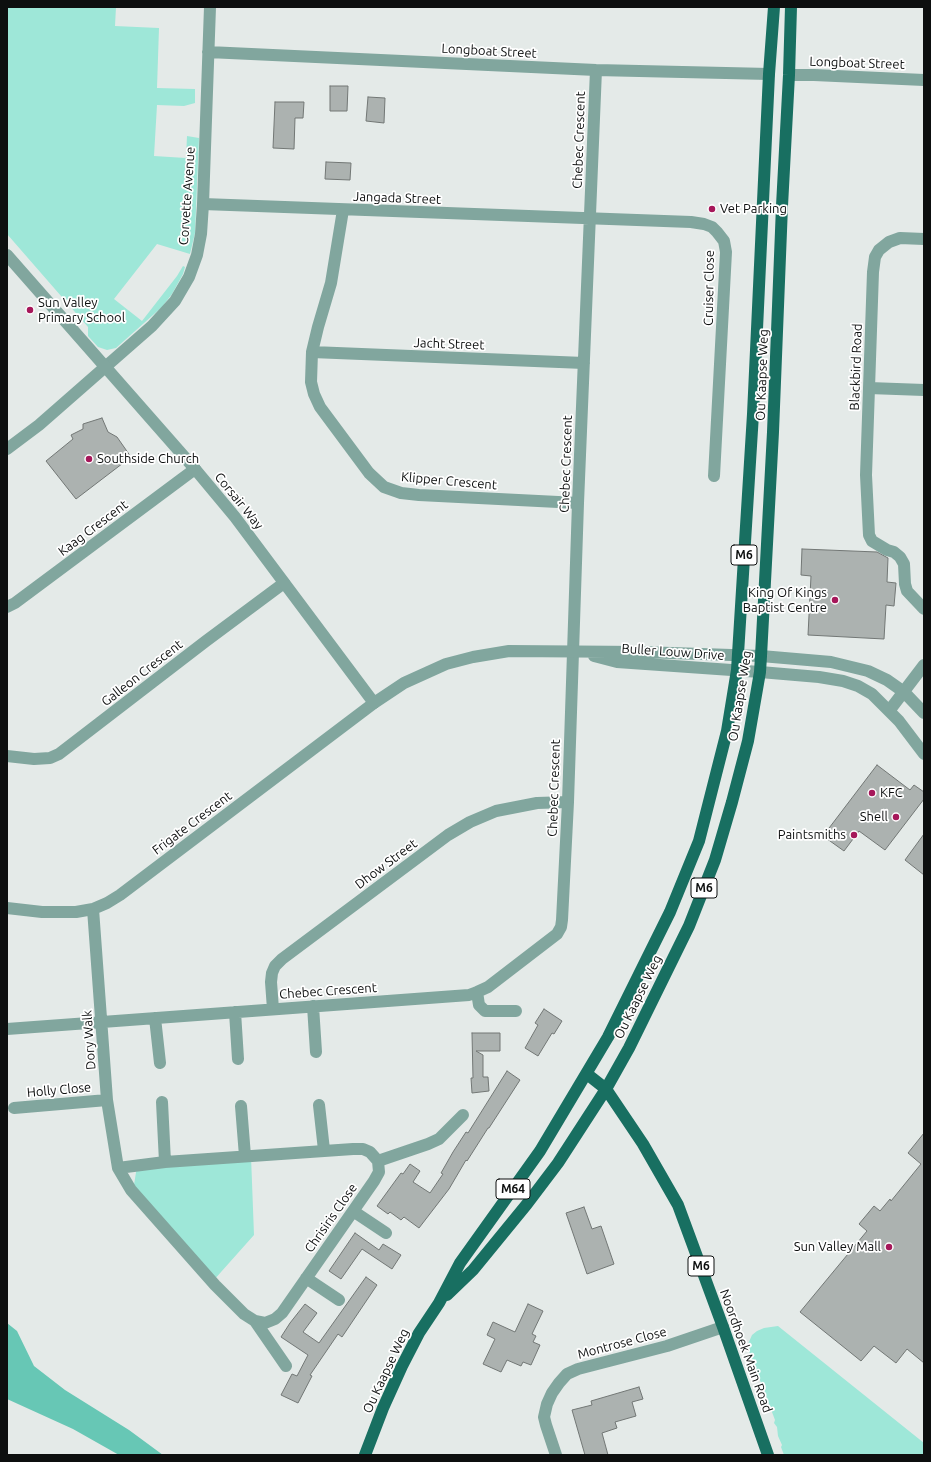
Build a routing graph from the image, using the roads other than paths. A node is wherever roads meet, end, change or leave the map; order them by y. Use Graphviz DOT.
graph roads {
  1 [pos="210,7"];
  2 [pos="774,7"];
  3 [pos="791,7"];
  4 [pos="208,52"];
  5 [pos="596,70"];
  6 [pos="769,74"];
  7 [pos="789,75"];
  8 [pos="924,80"];
  9 [pos="203,204"];
  10 [pos="343,210"];
  11 [pos="590,219"];
  12 [pos="924,239"];
  13 [pos="7,255"];
  14 [pos="312,352"];
  15 [pos="584,363"];
  16 [pos="106,367"];
  17 [pos="869,388"];
  18 [pos="924,390"];
  19 [pos="7,449"];
  20 [pos="195,469"];
  21 [pos="714,476"];
  22 [pos="578,503"];
  23 [pos="284,583"];
  24 [pos="7,607"];
  25 [pos="924,609"];
  26 [pos="578,652"];
  27 [pos="738,655"];
  28 [pos="761,656"];
  29 [pos="924,665"];
  30 [pos="737,670"];
  31 [pos="760,672"];
  32 [pos="904,692"];
  33 [pos="374,703"];
  34 [pos="889,711"];
  35 [pos="924,713"];
  36 [pos="924,754"];
  37 [pos="7,756"];
  38 [pos="568,802"];
  39 [pos="7,908"];
  40 [pos="93,909"];
  41 [pos="477,992"];
  42 [pos="313,1006"];
  43 [pos="273,1009"];
  44 [pos="516,1011"];
  45 [pos="235,1012"];
  46 [pos="155,1018"];
  47 [pos="102,1022"];
  48 [pos="7,1029"];
  49 [pos="316,1052"];
  50 [pos="238,1059"];
  51 [pos="160,1063"];
  52 [pos="587,1074"];
  53 [pos="606,1089"];
  54 [pos="107,1100"];
  55 [pos="162,1102"];
  56 [pos="319,1105"];
  57 [pos="241,1106"];
  58 [pos="14,1108"];
  59 [pos="463,1115"];
  60 [pos="324,1150"];
  61 [pos="245,1156"];
  62 [pos="378,1161"];
  63 [pos="164,1162"];
  64 [pos="118,1168"];
  65 [pos="353,1211"];
  66 [pos="386,1233"];
  67 [pos="306,1278"];
  68 [pos="339,1300"];
  69 [pos="439,1303"];
  70 [pos="255,1321"];
  71 [pos="724,1327"];
  72 [pos="286,1366"];
  73 [pos="365,1455"];
  74 [pos="556,1455"];
  75 [pos="768,1455"];
  1 -- 4 [label="street, Corvette Avenue"];
  2 -- 6 [label="main road, Ou Kaapse Weg / M6"];
  3 -- 7 [label="main road, Ou Kaapse Weg / M6"];
  4 -- 5 [label="street, Longboat Street"];
  4 -- 9 [label="street, Corvette Avenue"];
  5 -- 6 [label="street, Longboat Street"];
  5 -- 11 [label="street, Chebec Crescent"];
  6 -- 27 [label="main road, Ou Kaapse Weg / M6"];
  7 -- 8 [label="street, Longboat Street"];
  7 -- 28 [label="main road, Ou Kaapse Weg / M6"];
  9 -- 10 [label="street, Jangada Street"];
  9 -- 16 [label="street, Corvette Avenue"];
  10 -- 11 [label="street, Jangada Street"];
  10 -- 14 [label="street, Klipper Crescent"];
  11 -- 15 [label="street, Chebec Crescent"];
  11 -- 21 [label="street, Cruiser Close"];
  12 -- 17 [label="street, Blackbird Road"];
  13 -- 16 [label="street, Corsair Way"];
  14 -- 15 [label="street, Jacht Street"];
  14 -- 22 [label="street, Klipper Crescent"];
  15 -- 22 [label="street, Chebec Crescent"];
  16 -- 19 [label="street, Corvette Avenue"];
  16 -- 20 [label="street, Corsair Way"];
  17 -- 18 [label="street"];
  17 -- 25 [label="street, Blackbird Road"];
  20 -- 23 [label="street, Corsair Way"];
  20 -- 24 [label="street, Kaag Crescent"];
  22 -- 26 [label="street, Chebec Crescent"];
  23 -- 33 [label="street, Corsair Way"];
  23 -- 37 [label="street, Galleon Crescent"];
  26 -- 27 [label="street, Buller Louw Drive"];
  26 -- 30 [label="street, Buller Louw Drive"];
  26 -- 33 [label="street, Buller Louw Drive"];
  26 -- 38 [label="street, Chebec Crescent"];
  27 -- 28 [label="street, Buller Louw Drive"];
  27 -- 30 [label="main road, Ou Kaapse Weg / M6"];
  28 -- 31 [label="main road, Ou Kaapse Weg / M6"];
  28 -- 32 [label="street, Buller Louw Drive"];
  29 -- 32 [label="street"];
  30 -- 31 [label="street, Buller Louw Drive"];
  30 -- 52 [label="main road, Ou Kaapse Weg / M6"];
  31 -- 34 [label="street, Buller Louw Drive"];
  31 -- 53 [label="main road, Ou Kaapse Weg / M6"];
  32 -- 34 [label="street"];
  32 -- 35 [label="street, Buller Louw Drive"];
  33 -- 40 [label="street, Frigate Crescent"];
  34 -- 36 [label="street, Buller Louw Drive"];
  38 -- 41 [label="street, Chebec Crescent"];
  38 -- 43 [label="street, Dhow Street"];
  39 -- 40 [label="street, Frigate Crescent"];
  40 -- 47 [label="street, Dory Walk"];
  41 -- 42 [label="street, Chebec Crescent"];
  41 -- 44 [label="street"];
  42 -- 43 [label="street, Chebec Crescent"];
  42 -- 49 [label="street"];
  43 -- 45 [label="street, Chebec Crescent"];
  45 -- 46 [label="street, Chebec Crescent"];
  45 -- 50 [label="street"];
  46 -- 47 [label="street, Chebec Crescent"];
  46 -- 51 [label="street"];
  47 -- 48 [label="street, Chebec Crescent"];
  47 -- 54 [label="street, Dory Walk"];
  52 -- 53 [label="main road, Noordhoek Main Road / M6"];
  52 -- 69 [label="main road, Ou Kaapse Weg / M64"];
  53 -- 69 [label="main road, Ou Kaapse Weg / M64"];
  53 -- 71 [label="main road, Noordhoek Main Road / M6"];
  54 -- 58 [label="street, Holly Close"];
  54 -- 64 [label="street, Dory Walk"];
  55 -- 63 [label="street"];
  56 -- 60 [label="street"];
  57 -- 61 [label="street"];
  59 -- 62 [label="street"];
  60 -- 61 [label="street"];
  60 -- 62 [label="street"];
  61 -- 63 [label="street"];
  62 -- 65 [label="street, Chrisiris Close"];
  63 -- 64 [label="street"];
  64 -- 70 [label="street"];
  65 -- 66 [label="street"];
  65 -- 67 [label="street, Chrisiris Close"];
  67 -- 68 [label="street"];
  67 -- 70 [label="street, Chrisiris Close"];
  69 -- 73 [label="main road, Ou Kaapse Weg / M64"];
  70 -- 72 [label="street"];
  71 -- 74 [label="street, Montrose Close"];
  71 -- 75 [label="main road, Noordhoek Main Road / M6"];
}
